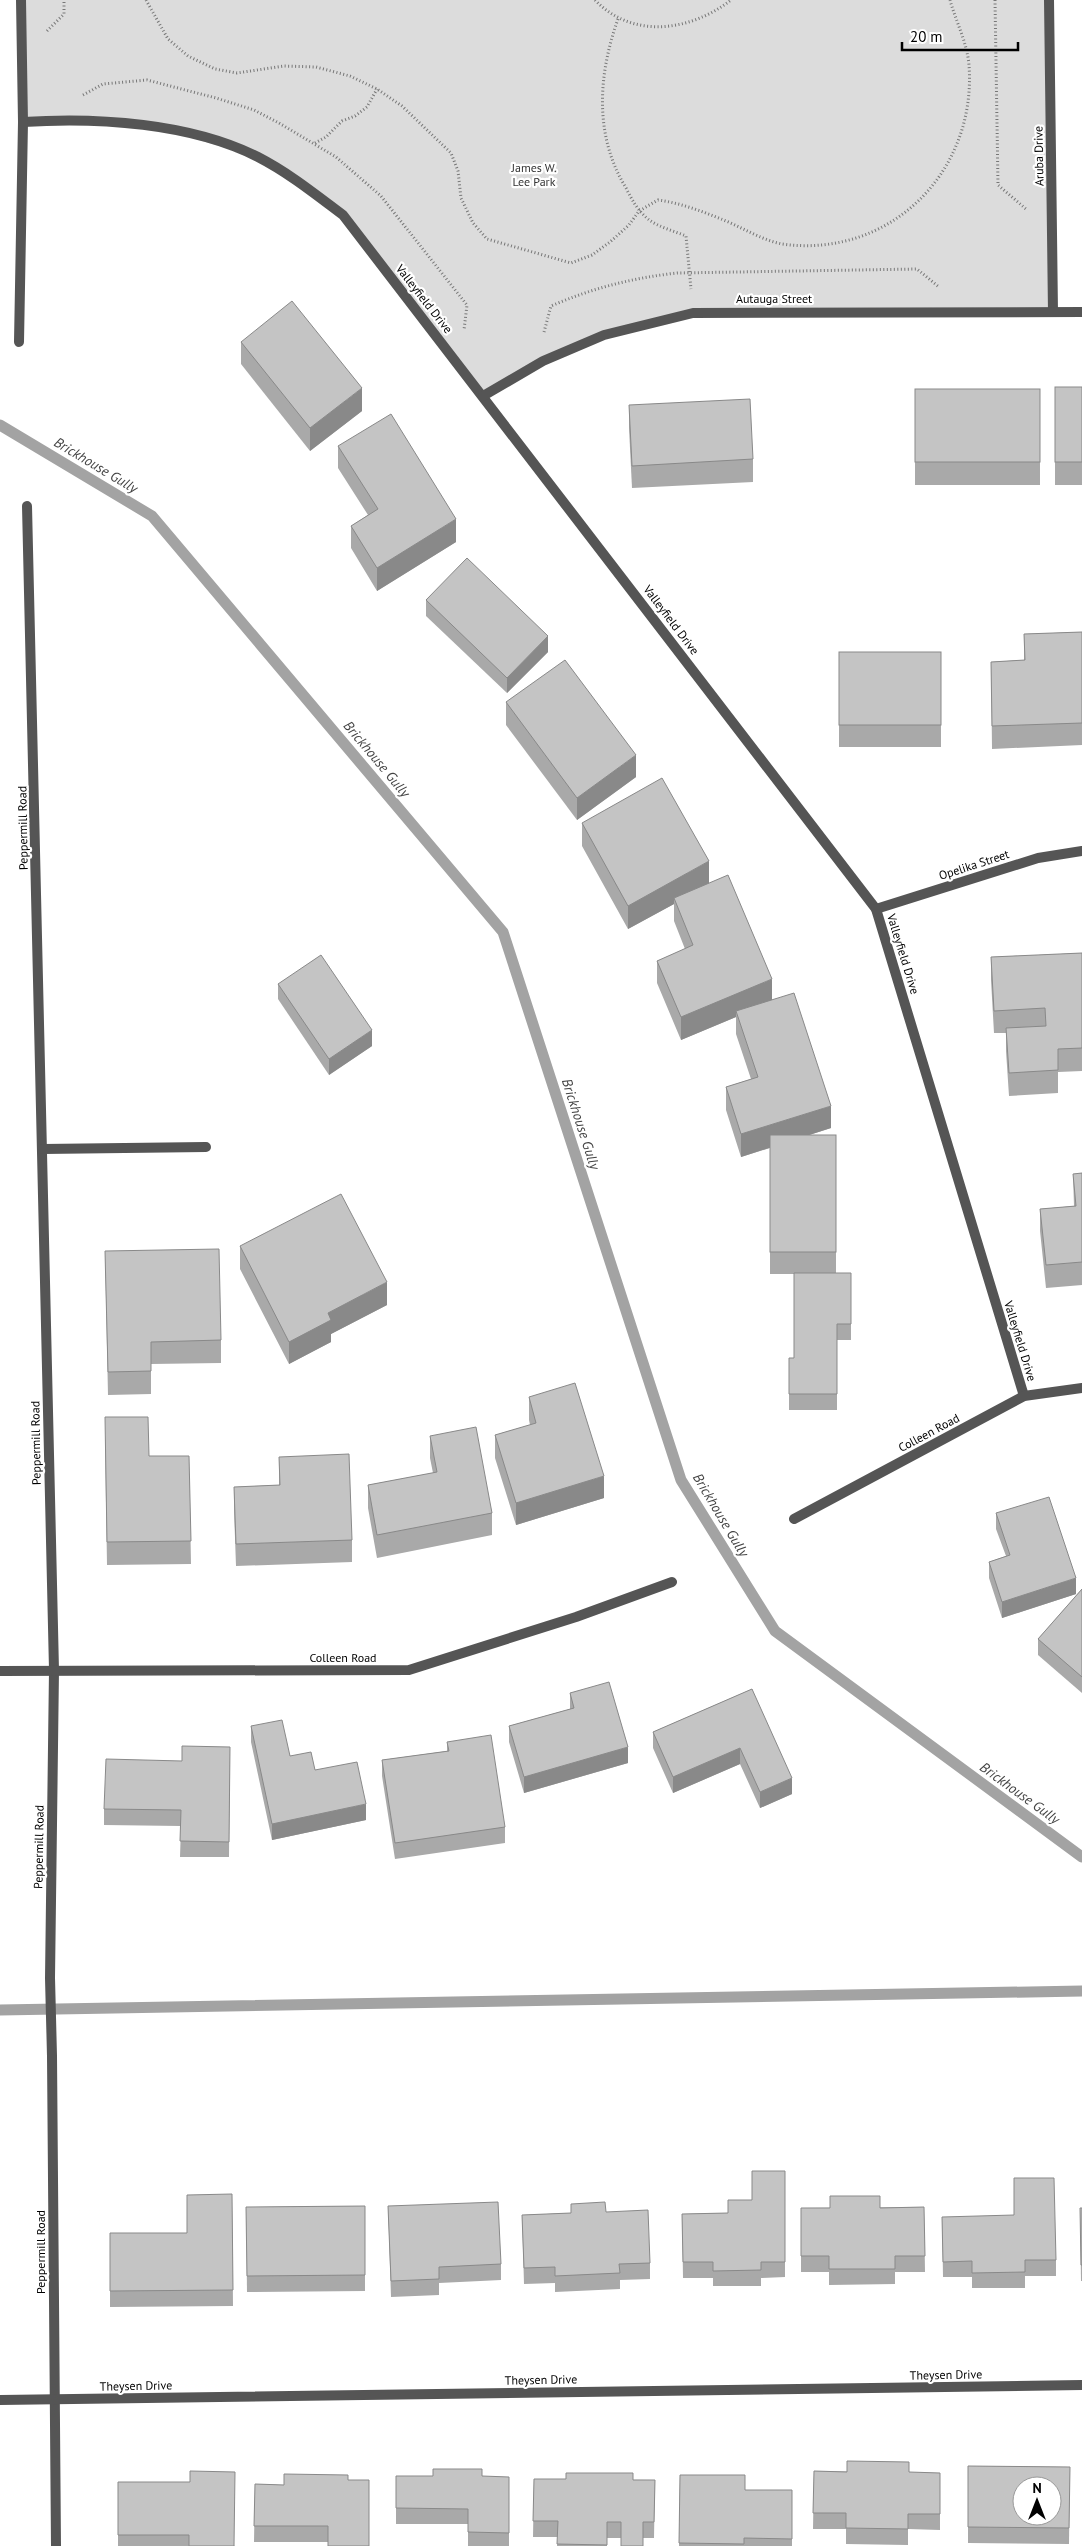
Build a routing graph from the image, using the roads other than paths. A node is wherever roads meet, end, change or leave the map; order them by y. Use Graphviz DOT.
graph roads {
  1 [pos="21,0"];
  2 [pos="1049,0"];
  3 [pos="23,122"];
  4 [pos="1053,312"];
  5 [pos="1082,312"];
  6 [pos="19,342"];
  7 [pos="483,396"];
  8 [pos="27,506"];
  9 [pos="1082,851"];
  10 [pos="876,909"];
  11 [pos="206,1148"];
  12 [pos="43,1149"];
  13 [pos="1082,1388"];
  14 [pos="1024,1396"];
  15 [pos="794,1519"];
  16 [pos="672,1582"];
  17 [pos="54,1670"];
  18 [pos="0,1671"];
  19 [pos="1082,2385"];
  20 [pos="55,2399"];
  21 [pos="0,2400"];
  22 [pos="56,2546"];
  1 -- 3 [label="street"];
  2 -- 4 [label="street, Aruba Drive"];
  3 -- 6 [label="street"];
  3 -- 7 [label="street, Valleyfield Drive"];
  4 -- 5 [label="street, Autauga Street"];
  4 -- 7 [label="street, Autauga Street"];
  7 -- 10 [label="street, Valleyfield Drive"];
  8 -- 12 [label="street, Peppermill Road"];
  9 -- 10 [label="street, Opelika Street"];
  10 -- 14 [label="street, Valleyfield Drive"];
  11 -- 12 [label="street"];
  12 -- 17 [label="street, Peppermill Road"];
  13 -- 14 [label="street, Colleen Road"];
  14 -- 15 [label="street, Colleen Road"];
  16 -- 17 [label="street, Colleen Road"];
  17 -- 18 [label="street, Colleen Road"];
  17 -- 20 [label="street, Peppermill Road"];
  19 -- 20 [label="street, Theysen Drive"];
  20 -- 21 [label="street, Theysen Drive"];
  20 -- 22 [label="street, Peppermill Road"];
}
